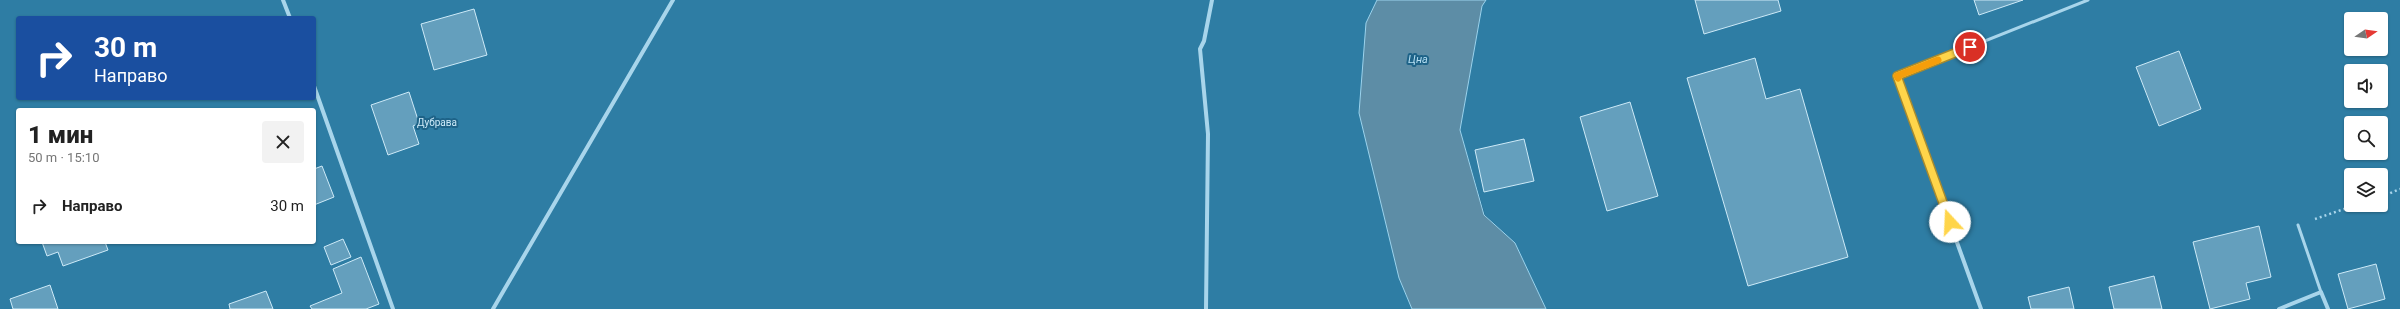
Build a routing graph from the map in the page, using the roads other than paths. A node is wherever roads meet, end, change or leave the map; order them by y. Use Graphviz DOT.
graph roads {
  1 [pos="283,0"];
  2 [pos="673,0"];
  3 [pos="1212,0"];
  4 [pos="2088,0"];
  5 [pos="289,16"];
  6 [pos="1897,76"];
  7 [pos="316,92"];
  8 [pos="2298,225"];
  9 [pos="2321,292"];
  10 [pos="393,309"];
  11 [pos="493,309"];
  12 [pos="1206,309"];
  13 [pos="1981,309"];
  14 [pos="2280,309"];
  15 [pos="2328,309"];
  1 -- 5 [label="street"];
  2 -- 11 [label="street"];
  3 -- 12 [label="street"];
  4 -- 6 [label="lane"];
  6 -- 13 [label="street"];
  7 -- 10 [label="street"];
  8 -- 9 [label="lane"];
  9 -- 14 [label="street"];
  9 -- 15 [label="street"];
}
